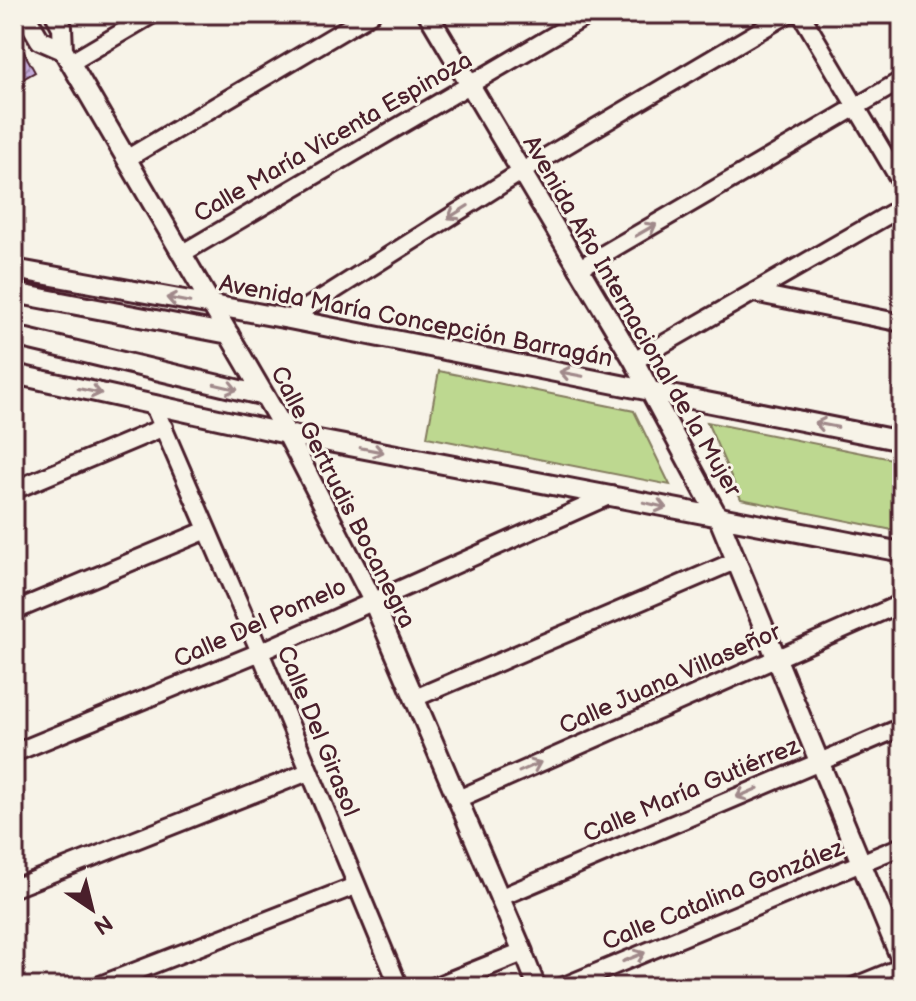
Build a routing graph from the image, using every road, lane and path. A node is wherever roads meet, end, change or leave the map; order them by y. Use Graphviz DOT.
graph roads {
  1 [pos="25,14"];
  2 [pos="55,14"];
  3 [pos="153,14"];
  4 [pos="371,14"];
  5 [pos="428,14"];
  6 [pos="590,14"];
  7 [pos="788,14"];
  8 [pos="801,14"];
  9 [pos="67,56"];
  10 [pos="902,80"];
  11 [pos="470,85"];
  12 [pos="855,107"];
  13 [pos="128,158"];
  14 [pos="524,170"];
  15 [pos="902,184"];
  16 [pos="902,207"];
  17 [pos="183,253"];
  18 [pos="14,269"];
  19 [pos="578,269"];
  20 [pos="14,293"];
  21 [pos="754,293"];
  22 [pos="214,307"];
  23 [pos="289,319"];
  24 [pos="902,323"];
  25 [pos="229,334"];
  26 [pos="14,336"];
  27 [pos="634,361"];
  28 [pos="14,374"];
  29 [pos="650,390"];
  30 [pos="265,396"];
  31 [pos="153,404"];
  32 [pos="164,427"];
  33 [pos="287,434"];
  34 [pos="902,441"];
  35 [pos="14,490"];
  36 [pos="611,495"];
  37 [pos="719,519"];
  38 [pos="207,530"];
  39 [pos="902,552"];
  40 [pos="735,561"];
  41 [pos="372,599"];
  42 [pos="902,603"];
  43 [pos="14,611"];
  44 [pos="260,652"];
  45 [pos="775,658"];
  46 [pos="415,698"];
  47 [pos="902,727"];
  48 [pos="14,753"];
  49 [pos="819,762"];
  50 [pos="308,772"];
  51 [pos="458,799"];
  52 [pos="902,846"];
  53 [pos="863,863"];
  54 [pos="355,886"];
  55 [pos="14,888"];
  56 [pos="499,898"];
  57 [pos="523,952"];
  58 [pos="902,965"];
  59 [pos="95,987"];
  60 [pos="399,987"];
  61 [pos="436,987"];
  62 [pos="537,987"];
  63 [pos="562,987"];
  64 [pos="853,987"];
  1 -- 9 [label="street, Calle Gertrudis Bocanegra"];
  2 -- 9 [label="street, Calle Gertrudis Bocanegra"];
  3 -- 9 [label="street"];
  4 -- 13 [label="street"];
  5 -- 11 [label="street, Avenida Año Internacional de la Mujer"];
  6 -- 11 [label="street, Calle María Vicenta Espinoza"];
  7 -- 14 [label="street"];
  8 -- 12 [label="street"];
  9 -- 13 [label="street, Calle Gertrudis Bocanegra"];
  10 -- 12 [label="street"];
  11 -- 14 [label="street, Avenida Año Internacional de la Mujer"];
  11 -- 17 [label="street, Calle María Vicenta Espinoza"];
  12 -- 15 [label="street"];
  19 -- 12 [label="street, one-way"];
  13 -- 17 [label="street, Calle Gertrudis Bocanegra"];
  14 -- 19 [label="street, Avenida Año Internacional de la Mujer"];
  14 -- 23 [label="street, one-way"];
  16 -- 21 [label="street"];
  17 -- 22 [label="street, Calle Gertrudis Bocanegra"];
  22 -- 18 [label="street, Avenida María Concepción Barragán, one-way"];
  19 -- 27 [label="street, Avenida Año Internacional de la Mujer"];
  20 -- 25 [label="street, Avenida María Concepción Barragán"];
  21 -- 24 [label="street"];
  21 -- 27 [label="street"];
  22 -- 23 [label="street, Avenida María Concepción Barragán"];
  22 -- 25 [label="street, Calle Gertrudis Bocanegra"];
  29 -- 23 [label="street, Avenida María Concepción Barragán, one-way"];
  25 -- 30 [label="street, Calle Gertrudis Bocanegra"];
  26 -- 30 [label="street, one-way"];
  27 -- 29 [label="street, Avenida Año Internacional de la Mujer"];
  28 -- 31 [label="street, one-way"];
  34 -- 29 [label="street, Avenida María Concepción Barragán, one-way"];
  29 -- 37 [label="street, Avenida Año Internacional de la Mujer"];
  30 -- 33 [label="street, Calle Gertrudis Bocanegra"];
  31 -- 32 [label="street, Calle Del Girasol"];
  31 -- 33 [label="street"];
  32 -- 35 [label="street"];
  32 -- 38 [label="street, Calle Del Girasol"];
  33 -- 36 [label="street, one-way"];
  33 -- 41 [label="street, Calle Gertrudis Bocanegra"];
  36 -- 37 [label="street, one-way"];
  36 -- 41 [label="street, Calle Del Pomelo"];
  37 -- 39 [label="street"];
  37 -- 40 [label="street, Avenida Año Internacional de la Mujer"];
  38 -- 43 [label="street"];
  38 -- 44 [label="street, Calle Del Girasol"];
  40 -- 45 [label="street, Avenida Año Internacional de la Mujer"];
  40 -- 46 [label="street"];
  41 -- 44 [label="street, Calle Del Pomelo"];
  41 -- 46 [label="street, Calle Gertrudis Bocanegra"];
  42 -- 45 [label="street, Calle Juana Villaseñor"];
  44 -- 48 [label="street, Calle Del Pomelo"];
  44 -- 50 [label="street, Calle Del Girasol"];
  45 -- 49 [label="street, Avenida Año Internacional de la Mujer"];
  51 -- 45 [label="street, Calle Juana Villaseñor, one-way"];
  46 -- 51 [label="street, Calle Gertrudis Bocanegra"];
  47 -- 49 [label="street, Calle María Gutiérrez"];
  49 -- 53 [label="street, Avenida Año Internacional de la Mujer"];
  49 -- 56 [label="street, Calle María Gutiérrez, one-way"];
  50 -- 54 [label="street, Calle Del Girasol"];
  50 -- 55 [label="street"];
  51 -- 56 [label="street, Calle Gertrudis Bocanegra"];
  52 -- 53 [label="street, Calle Catalina González"];
  53 -- 58 [label="street, Avenida Año Internacional de la Mujer"];
  63 -- 53 [label="street, Calle Catalina González, one-way"];
  54 -- 59 [label="street"];
  54 -- 60 [label="street, Calle Del Girasol"];
  56 -- 57 [label="street, Calle Gertrudis Bocanegra"];
  57 -- 61 [label="street"];
  57 -- 62 [label="street, Calle Gertrudis Bocanegra"];
  58 -- 64 [label="street"];
}
